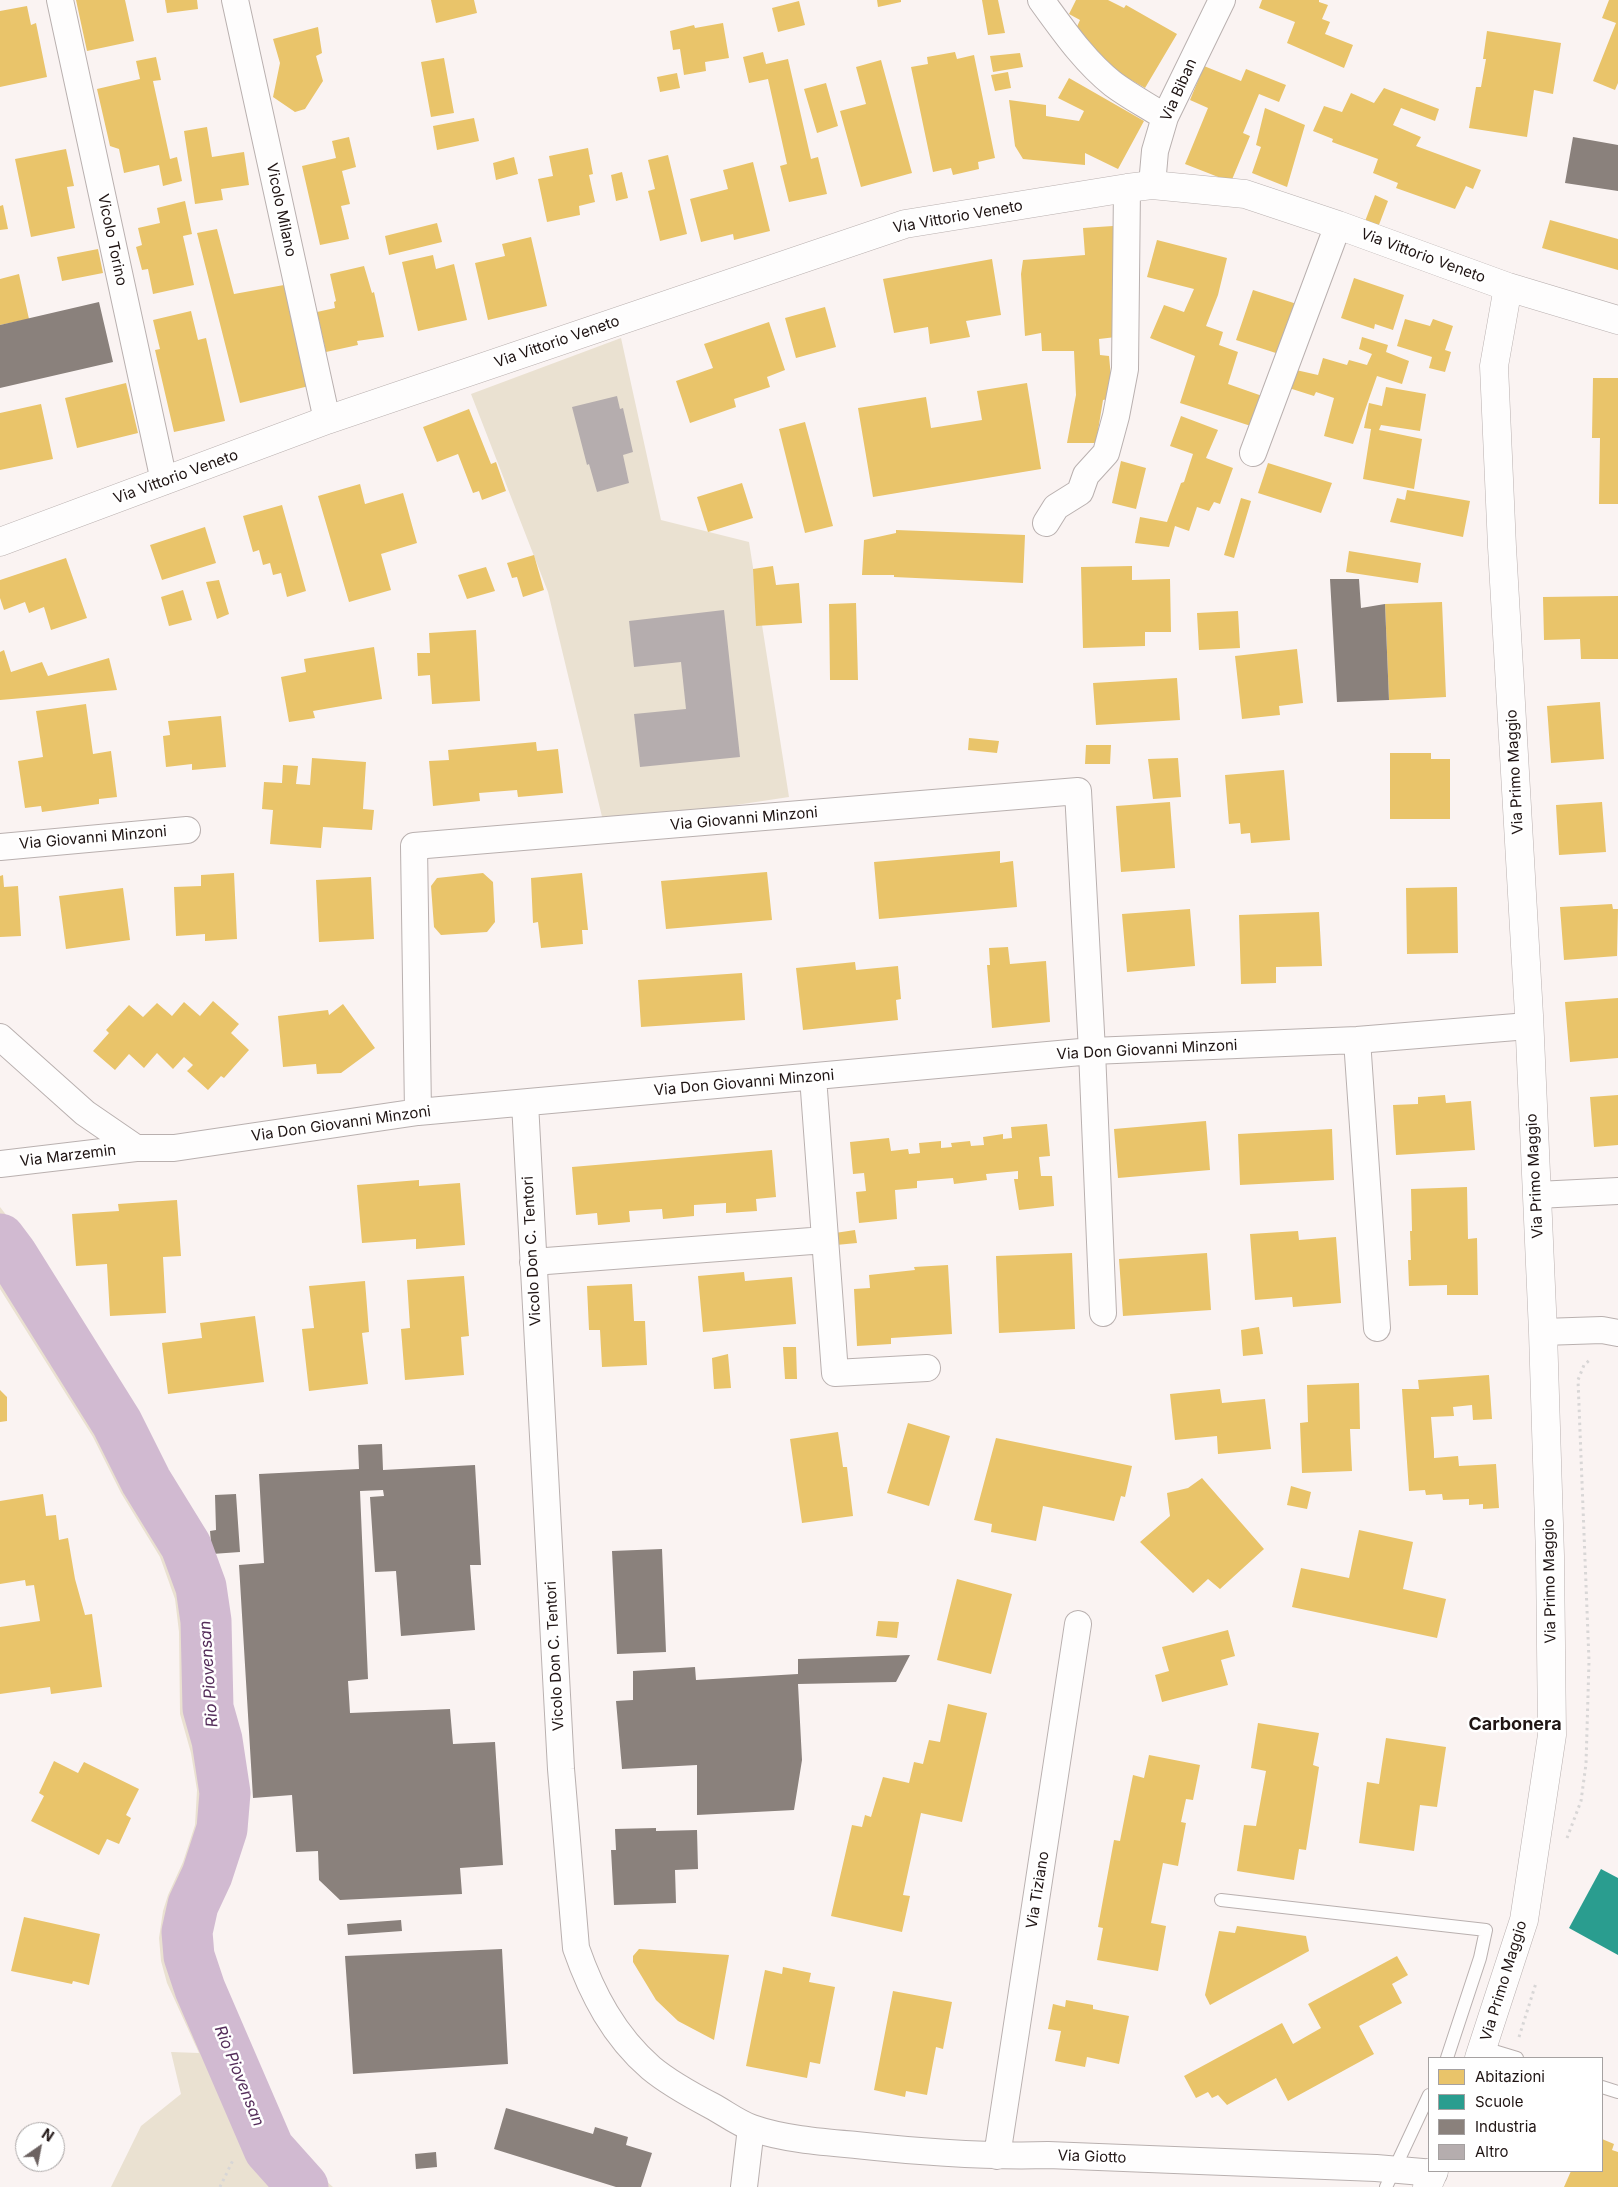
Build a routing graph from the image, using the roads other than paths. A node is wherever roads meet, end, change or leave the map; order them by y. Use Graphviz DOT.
graph roads {
  1 [pos="60,0"];
  2 [pos="235,0"];
  3 [pos="1041,0"];
  4 [pos="1222,0"];
  5 [pos="1165,116"];
  6 [pos="1140,186"];
  7 [pos="1338,225"];
  8 [pos="1508,287"];
  9 [pos="1618,320"];
  10 [pos="327,420"];
  11 [pos="1253,453"];
  12 [pos="164,480"];
  13 [pos="1046,523"];
  14 [pos="0,542"];
  15 [pos="187,830"];
  16 [pos="0,847"];
  17 [pos="1528,1026"];
  18 [pos="0,1038"];
  19 [pos="1356,1040"];
  20 [pos="1092,1051"];
  21 [pos="813,1077"];
  22 [pos="525,1103"];
  23 [pos="418,1112"];
  24 [pos="136,1148"];
  25 [pos="0,1164"];
  26 [pos="1618,1191"];
  27 [pos="1536,1195"];
  28 [pos="825,1240"];
  29 [pos="533,1262"];
  30 [pos="1103,1313"];
  31 [pos="1377,1328"];
  32 [pos="1543,1332"];
  33 [pos="1618,1333"];
  34 [pos="927,1368"];
  35 [pos="1078,1624"];
  36 [pos="1221,1900"];
  37 [pos="1482,2053"];
  38 [pos="1447,2057"];
  39 [pos="1510,2057"];
  40 [pos="1603,2087"];
  41 [pos="1618,2092"];
  42 [pos="1428,2098"];
  43 [pos="752,2128"];
  44 [pos="997,2156"];
  45 [pos="1432,2177"];
  46 [pos="1390,2178"];
  47 [pos="744,2187"];
  1 -- 12 [label="street, Vicolo Torino"];
  2 -- 10 [label="street, Vicolo Milano"];
  3 -- 5 [label="street"];
  4 -- 5 [label="street, Via Biban"];
  5 -- 6 [label="street, Via Biban"];
  6 -- 7 [label="street, Via Vittorio Veneto"];
  6 -- 10 [label="street, Via Vittorio Veneto"];
  6 -- 13 [label="street"];
  7 -- 8 [label="street, Via Vittorio Veneto"];
  7 -- 11 [label="street"];
  8 -- 9 [label="street, Via Vittorio Veneto"];
  8 -- 17 [label="street, Via Primo Maggio"];
  10 -- 12 [label="street, Via Vittorio Veneto"];
  12 -- 14 [label="street, Via Vittorio Veneto"];
  15 -- 16 [label="street, Via Giovanni Minzoni"];
  17 -- 19 [label="street, Via Don Giovanni Minzoni"];
  17 -- 27 [label="street, Via Primo Maggio"];
  18 -- 24 [label="street"];
  19 -- 20 [label="street, Via Don Giovanni Minzoni"];
  19 -- 31 [label="street"];
  20 -- 21 [label="street, Via Don Giovanni Minzoni"];
  20 -- 23 [label="street, Via Giovanni Minzoni"];
  20 -- 30 [label="street"];
  21 -- 22 [label="street, Via Don Giovanni Minzoni"];
  21 -- 28 [label="street"];
  22 -- 23 [label="street, Via Don Giovanni Minzoni"];
  22 -- 29 [label="street, Vicolo Don C. Tentori"];
  23 -- 24 [label="street, Via Don Giovanni Minzoni"];
  24 -- 25 [label="street, Via Marzemin"];
  26 -- 27 [label="street"];
  27 -- 32 [label="street, Via Primo Maggio"];
  28 -- 29 [label="street"];
  28 -- 34 [label="street"];
  29 -- 43 [label="street, Vicolo Don C. Tentori"];
  32 -- 33 [label="street"];
  32 -- 37 [label="street, Via Primo Maggio"];
  35 -- 44 [label="street, Via Tiziano"];
  36 -- 38 [label="lane"];
  37 -- 39 [label="lane"];
  40 -- 41 [label="lane"];
  42 -- 46 [label="lane"];
  43 -- 44 [label="street, Via Giotto"];
  43 -- 47 [label="street"];
  44 -- 46 [label="street, Via Giotto"];
  45 -- 46 [label="street, Via Giotto"];
}
